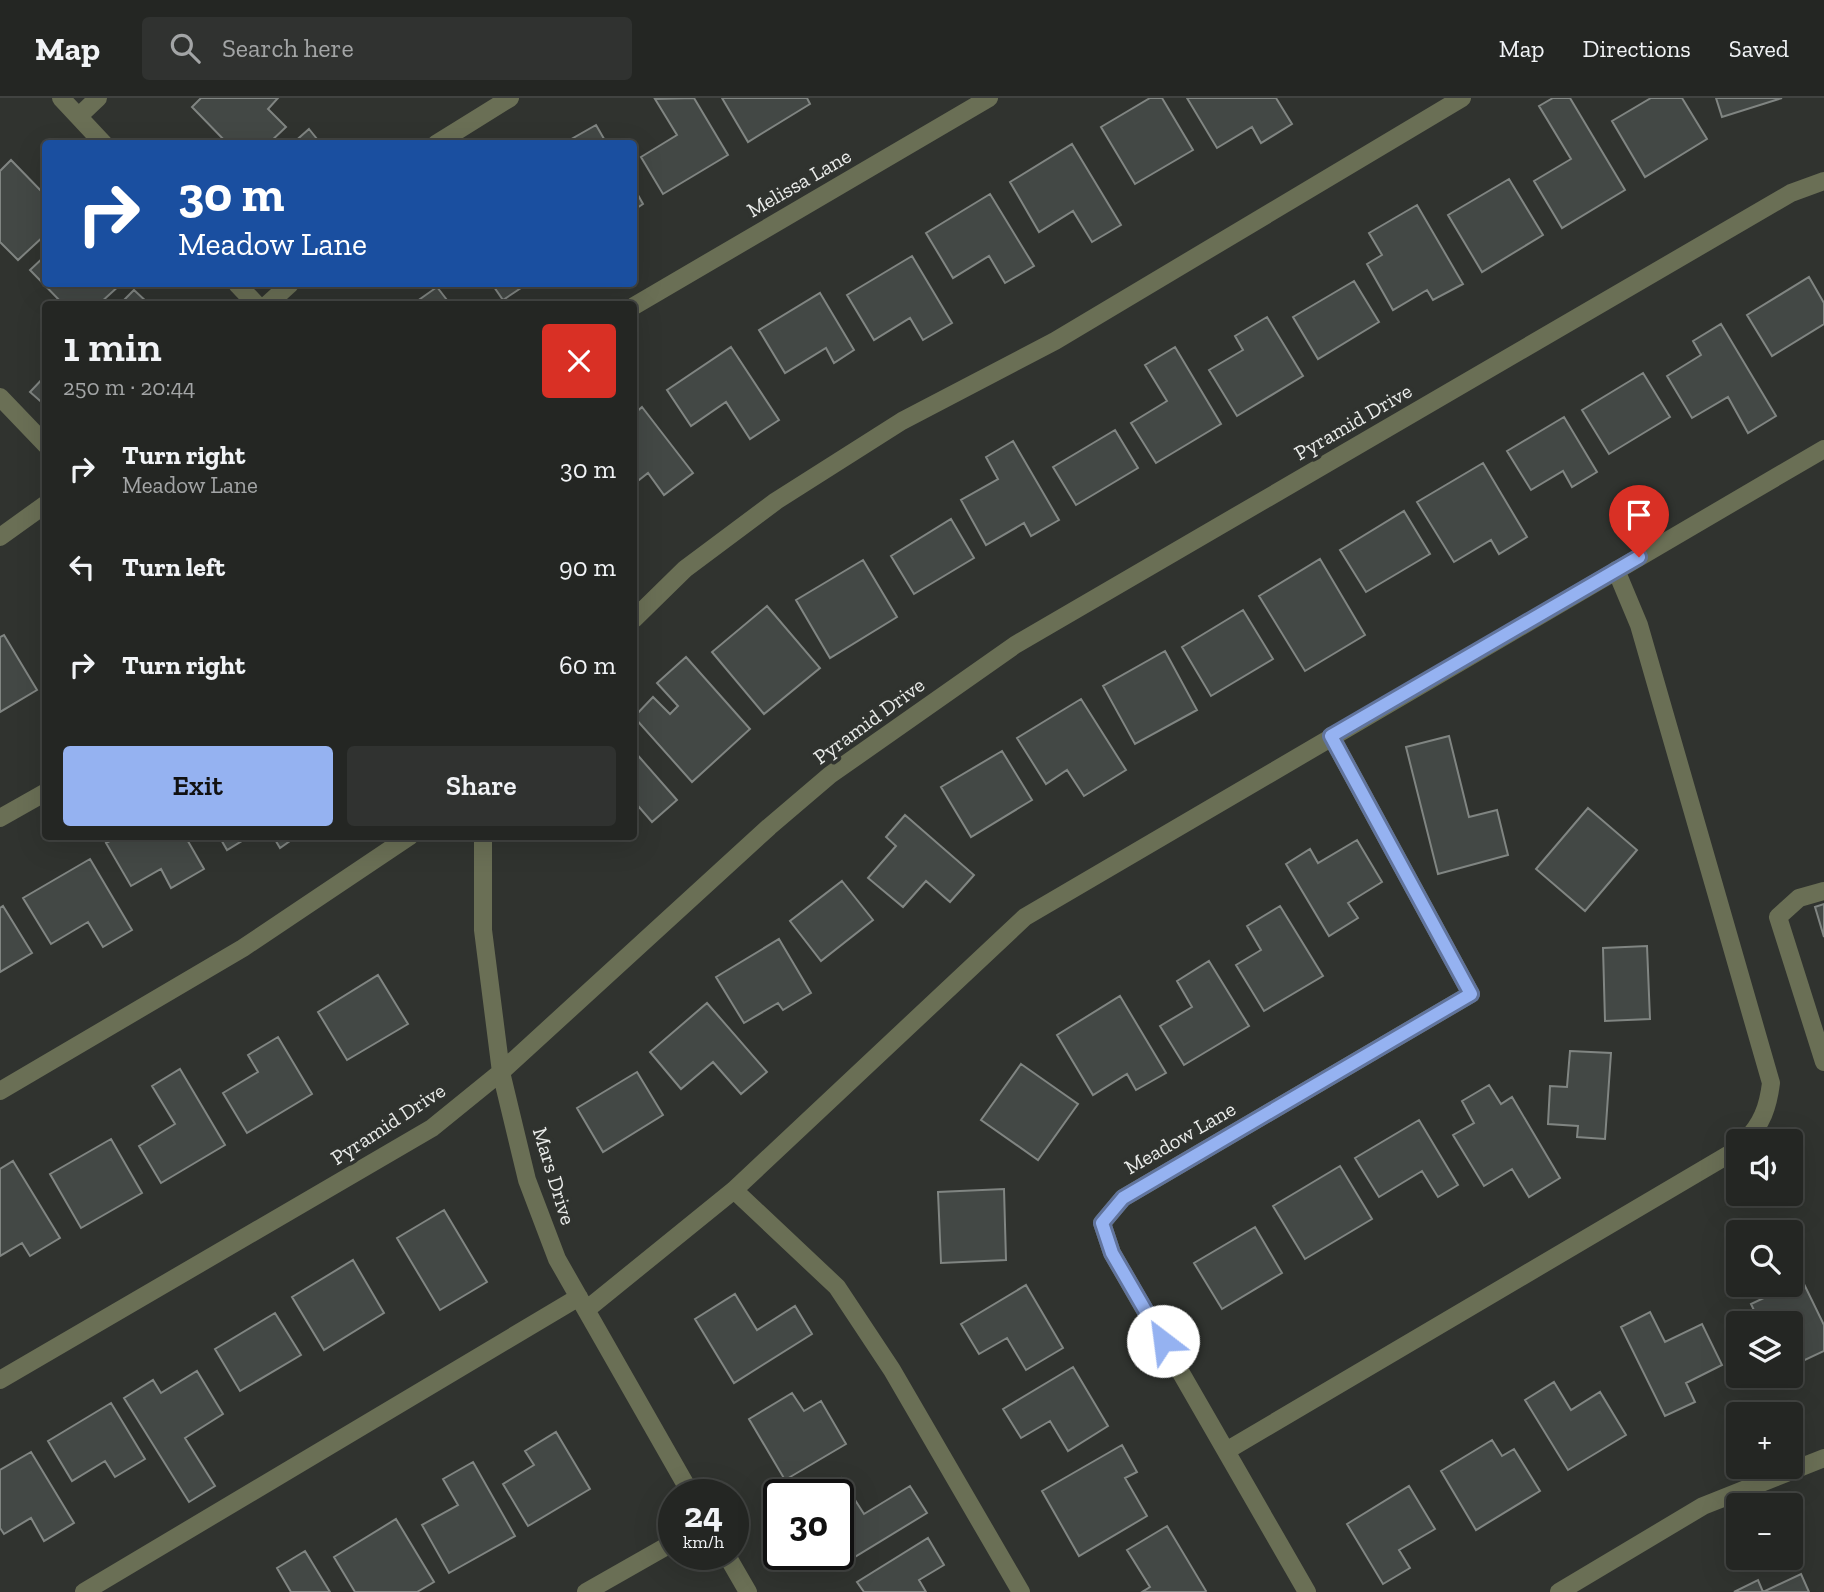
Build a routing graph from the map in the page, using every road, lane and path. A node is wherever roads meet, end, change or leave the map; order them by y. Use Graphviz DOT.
graph roads {
  1 [pos="61,98"];
  2 [pos="98,98"];
  3 [pos="510,98"];
  4 [pos="989,98"];
  5 [pos="1462,98"];
  6 [pos="79,117"];
  7 [pos="100,140"];
  8 [pos="442,140"];
  9 [pos="1824,181"];
  10 [pos="240,287"];
  11 [pos="287,287"];
  12 [pos="253,301"];
  13 [pos="271,301"];
  14 [pos="637,304"];
  15 [pos="0,397"];
  16 [pos="42,441"];
  17 [pos="1824,449"];
  18 [pos="42,507"];
  19 [pos="0,537"];
  20 [pos="1616,570"];
  21 [pos="637,616"];
  22 [pos="1331,736"];
  23 [pos="42,794"];
  24 [pos="0,818"];
  25 [pos="404,840"];
  26 [pos="483,840"];
  27 [pos="1824,891"];
  28 [pos="1824,1062"];
  29 [pos="501,1072"];
  30 [pos="0,1091"];
  31 [pos="1757,1129"];
  32 [pos="1726,1156"];
  33 [pos="734,1190"];
  34 [pos="582,1303"];
  35 [pos="0,1380"];
  36 [pos="1226,1451"];
  37 [pos="1824,1458"];
  38 [pos="682,1479"];
  39 [pos="658,1551"];
  40 [pos="735,1570"];
  41 [pos="84,1592"];
  42 [pos="586,1592"];
  43 [pos="748,1592"];
  44 [pos="1021,1592"];
  45 [pos="1307,1592"];
  46 [pos="1559,1592"];
  1 -- 6 [label="street"];
  2 -- 6 [label="street"];
  3 -- 8 [label="street"];
  4 -- 14 [label="street, Melissa Lane"];
  5 -- 21 [label="street"];
  6 -- 7 [label="street"];
  9 -- 29 [label="street, Pyramid Drive"];
  10 -- 12 [label="street"];
  11 -- 13 [label="street"];
  15 -- 16 [label="street"];
  17 -- 20 [label="street"];
  18 -- 19 [label="street"];
  20 -- 22 [label="street"];
  20 -- 31 [label="street"];
  22 -- 33 [label="street"];
  22 -- 36 [label="street, Meadow Lane"];
  23 -- 24 [label="street"];
  25 -- 30 [label="street"];
  26 -- 29 [label="street, Mars Drive"];
  27 -- 28 [label="street"];
  29 -- 34 [label="street, Mars Drive"];
  29 -- 35 [label="street, Pyramid Drive"];
  32 -- 36 [label="street"];
  33 -- 34 [label="street"];
  33 -- 44 [label="street"];
  34 -- 38 [label="street, Mars Drive"];
  34 -- 41 [label="street"];
  36 -- 45 [label="street, Meadow Lane"];
  37 -- 46 [label="street"];
  39 -- 42 [label="street"];
  40 -- 43 [label="street"];
}
